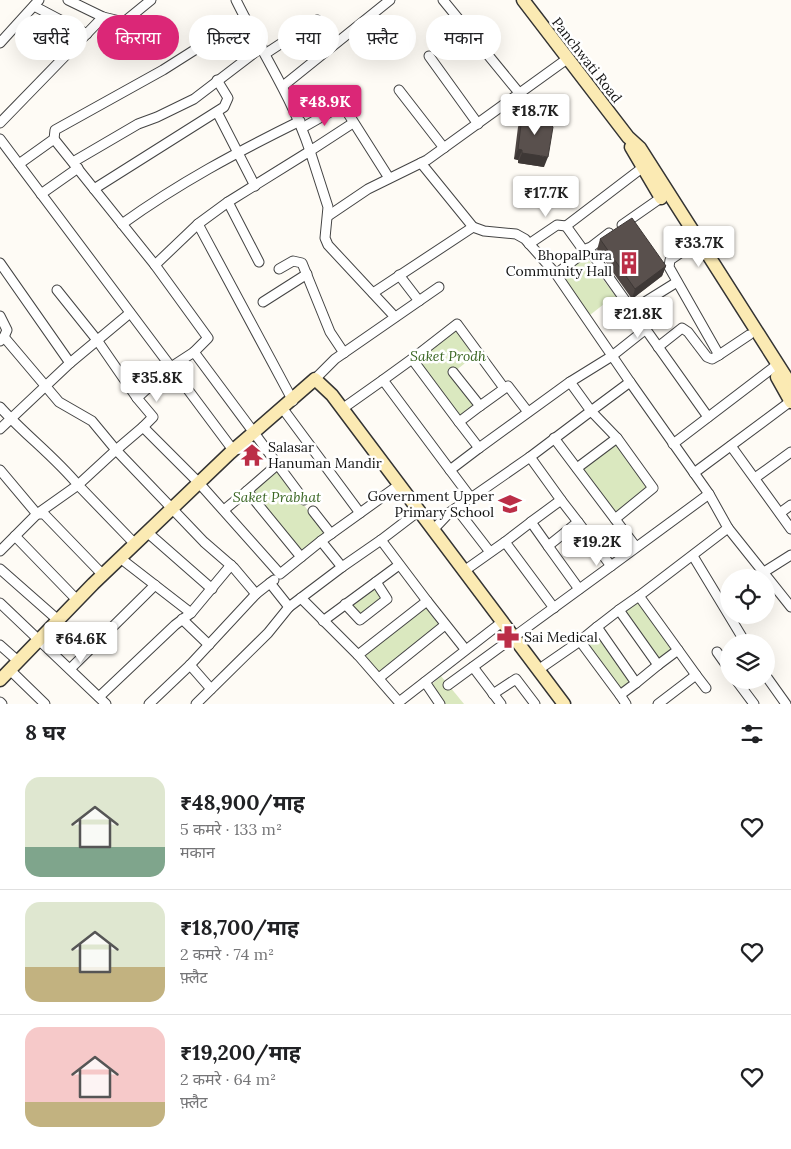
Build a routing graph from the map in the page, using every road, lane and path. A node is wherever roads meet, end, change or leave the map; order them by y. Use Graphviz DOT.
graph roads {
  1 [pos="68,0"];
  2 [pos="151,0"];
  3 [pos="236,0"];
  4 [pos="390,0"];
  5 [pos="444,0"];
  6 [pos="523,0"];
  7 [pos="36,3"];
  8 [pos="82,3"];
  9 [pos="56,15"];
  10 [pos="100,15"];
  11 [pos="133,15"];
  12 [pos="244,15"];
  13 [pos="97,23"];
  14 [pos="87,34"];
  15 [pos="0,43"];
  16 [pos="189,54"];
  17 [pos="567,59"];
  18 [pos="62,60"];
  19 [pos="249,60"];
  20 [pos="268,60"];
  21 [pos="433,60"];
  22 [pos="217,80"];
  23 [pos="283,86"];
  24 [pos="399,90"];
  25 [pos="520,94"];
  26 [pos="217,112"];
  27 [pos="353,123"];
  28 [pos="0,124"];
  29 [pos="301,124"];
  30 [pos="478,124"];
  31 [pos="628,137"];
  32 [pos="0,139"];
  33 [pos="54,139"];
  34 [pos="444,148"];
  35 [pos="310,151"];
  36 [pos="237,152"];
  37 [pos="422,163"];
  38 [pos="19,164"];
  39 [pos="75,165"];
  40 [pos="642,168"];
  41 [pos="389,178"];
  42 [pos="255,186"];
  43 [pos="94,189"];
  44 [pos="41,194"];
  45 [pos="664,196"];
  46 [pos="228,202"];
  47 [pos="328,216"];
  48 [pos="122,224"];
  49 [pos="198,224"];
  50 [pos="566,226"];
  51 [pos="473,227"];
  52 [pos="529,244"];
  53 [pos="692,246"];
  54 [pos="586,250"];
  55 [pos="259,262"];
  56 [pos="0,263"];
  57 [pos="155,265"];
  58 [pos="279,269"];
  59 [pos="307,274"];
  60 [pos="556,274"];
  61 [pos="399,275"];
  62 [pos="677,282"];
  63 [pos="440,287"];
  64 [pos="57,290"];
  65 [pos="372,293"];
  66 [pos="419,301"];
  67 [pos="263,302"];
  68 [pos="632,310"];
  69 [pos="130,313"];
  70 [pos="0,316"];
  71 [pos="395,317"];
  72 [pos="646,329"];
  73 [pos="749,335"];
  74 [pos="2,339"];
  75 [pos="97,340"];
  76 [pos="658,347"];
  77 [pos="194,352"];
  78 [pos="344,353"];
  79 [pos="718,355"];
  80 [pos="612,356"];
  81 [pos="412,359"];
  82 [pos="70,363"];
  83 [pos="774,366"];
  84 [pos="171,367"];
  85 [pos="453,372"];
  86 [pos="315,379"];
  87 [pos="383,380"];
  88 [pos="570,382"];
  89 [pos="630,382"];
  90 [pos="46,385"];
  91 [pos="791,385"];
  92 [pos="504,388"];
  93 [pos="138,398"];
  94 [pos="791,402"];
  95 [pos="288,405"];
  96 [pos="480,406"];
  97 [pos="0,407"];
  98 [pos="342,409"];
  99 [pos="591,411"];
  100 [pos="528,412"];
  101 [pos="708,417"];
  102 [pos="10,419"];
  103 [pos="459,422"];
  104 [pos="143,427"];
  105 [pos="0,429"];
  106 [pos="255,432"];
  107 [pos="554,438"];
  108 [pos="617,438"];
  109 [pos="673,444"];
  110 [pos="731,446"];
  111 [pos="479,448"];
  112 [pos="116,450"];
  113 [pos="234,450"];
  114 [pos="791,452"];
  115 [pos="530,457"];
  116 [pos="278,464"];
  117 [pos="577,468"];
  118 [pos="0,470"];
  119 [pos="450,470"];
  120 [pos="694,473"];
  121 [pos="754,478"];
  122 [pos="199,483"];
  123 [pos="78,485"];
  124 [pos="400,485"];
  125 [pos="247,491"];
  126 [pos="708,494"];
  127 [pos="471,498"];
  128 [pos="304,500"];
  129 [pos="561,500"];
  130 [pos="791,505"];
  131 [pos="172,508"];
  132 [pos="456,508"];
  133 [pos="224,510"];
  134 [pos="419,510"];
  135 [pos="313,511"];
  136 [pos="780,512"];
  137 [pos="360,513"];
  138 [pos="37,514"];
  139 [pos="615,519"];
  140 [pos="531,522"];
  141 [pos="578,522"];
  142 [pos="728,528"];
  143 [pos="791,529"];
  144 [pos="433,530"];
  145 [pos="147,532"];
  146 [pos="331,534"];
  147 [pos="15,536"];
  148 [pos="381,540"];
  149 [pos="321,541"];
  150 [pos="505,542"];
  151 [pos="135,544"];
  152 [pos="2,545"];
  153 [pos="548,546"];
  154 [pos="636,547"];
  155 [pos="490,552"];
  156 [pos="791,555"];
  157 [pos="693,556"];
  158 [pos="302,557"];
  159 [pos="120,558"];
  160 [pos="399,565"];
  161 [pos="231,566"];
  162 [pos="610,566"];
  163 [pos="342,567"];
  164 [pos="0,569"];
  165 [pos="762,569"];
  166 [pos="769,569"];
  167 [pos="464,571"];
  168 [pos="103,574"];
  169 [pos="280,574"];
  170 [pos="376,582"];
  171 [pos="270,583"];
  172 [pos="155,585"];
  173 [pos="775,586"];
  174 [pos="212,589"];
  175 [pos="579,589"];
  176 [pos="256,594"];
  177 [pos="639,596"];
  178 [pos="301,598"];
  179 [pos="77,600"];
  180 [pos="427,601"];
  181 [pos="0,603"];
  182 [pos="346,604"];
  183 [pos="791,606"];
  184 [pos="289,608"];
  185 [pos="554,608"];
  186 [pos="619,610"];
  187 [pos="191,613"];
  188 [pos="182,619"];
  189 [pos="58,620"];
  190 [pos="323,621"];
  191 [pos="502,622"];
  192 [pos="445,625"];
  193 [pos="597,628"];
  194 [pos="740,634"];
  195 [pos="513,636"];
  196 [pos="40,639"];
  197 [pos="580,641"];
  198 [pos="0,645"];
  199 [pos="208,645"];
  200 [pos="465,649"];
  201 [pos="678,650"];
  202 [pos="717,652"];
  203 [pos="358,655"];
  204 [pos="720,656"];
  205 [pos="190,665"];
  206 [pos="658,665"];
  207 [pos="14,666"];
  208 [pos="473,667"];
  209 [pos="70,669"];
  210 [pos="538,670"];
  211 [pos="696,675"];
  212 [pos="379,678"];
  213 [pos="0,680"];
  214 [pos="425,682"];
  215 [pos="636,683"];
  216 [pos="448,686"];
  217 [pos="706,688"];
  218 [pos="211,689"];
  219 [pos="743,689"];
  220 [pos="775,689"];
  221 [pos="493,694"];
  222 [pos="620,695"];
  223 [pos="102,700"];
  224 [pos="398,703"];
  225 [pos="533,703"];
  226 [pos="45,704"];
  227 [pos="149,704"];
  228 [pos="196,704"];
  229 [pos="440,704"];
  230 [pos="502,704"];
  231 [pos="564,704"];
  232 [pos="626,704"];
  233 [pos="658,704"];
  234 [pos="754,704"];
  235 [pos="786,704"];
  1 -- 8 [label="street"];
  2 -- 11 [label="street"];
  3 -- 12 [label="street"];
  4 -- 23 [label="street"];
  5 -- 25 [label="street"];
  6 -- 17 [label="street, Panchwati Road"];
  7 -- 9 [label="street"];
  7 -- 15 [label="street"];
  8 -- 10 [label="street"];
  13 -- 14 [label="street"];
  16 -- 33 [label="street"];
  17 -- 25 [label="street"];
  17 -- 31 [label="street, Panchwati Road"];
  18 -- 28 [label="street"];
  19 -- 22 [label="street"];
  20 -- 23 [label="street"];
  21 -- 30 [label="street"];
  22 -- 26 [label="street"];
  22 -- 39 [label="street"];
  23 -- 29 [label="street"];
  24 -- 34 [label="street"];
  25 -- 30 [label="street"];
  26 -- 36 [label="street"];
  26 -- 43 [label="street"];
  27 -- 29 [label="street"];
  27 -- 35 [label="street"];
  27 -- 41 [label="street"];
  29 -- 35 [label="street"];
  29 -- 36 [label="street"];
  30 -- 34 [label="street"];
  31 -- 40 [label="street, Panchwati Road"];
  31 -- 45 [label="street, Panchwati Road"];
  32 -- 38 [label="street"];
  33 -- 38 [label="street"];
  33 -- 39 [label="street"];
  34 -- 37 [label="street"];
  35 -- 42 [label="street"];
  35 -- 47 [label="street"];
  36 -- 42 [label="street"];
  36 -- 48 [label="street"];
  37 -- 41 [label="street"];
  37 -- 51 [label="street"];
  38 -- 44 [label="street"];
  39 -- 43 [label="street"];
  39 -- 44 [label="street"];
  40 -- 45 [label="street, Panchwati Road"];
  40 -- 50 [label="street"];
  41 -- 47 [label="street"];
  42 -- 46 [label="street"];
  43 -- 48 [label="street"];
  44 -- 69 [label="street"];
  45 -- 53 [label="street, Panchwati Road"];
  45 -- 54 [label="street"];
  45 -- 83 [label="street, Panchwati Road"];
  46 -- 49 [label="street"];
  46 -- 55 [label="street"];
  47 -- 65 [label="street"];
  48 -- 57 [label="street"];
  49 -- 57 [label="street"];
  49 -- 95 [label="street"];
  50 -- 52 [label="street"];
  50 -- 54 [label="street"];
  51 -- 52 [label="street"];
  51 -- 61 [label="street"];
  52 -- 60 [label="street"];
  53 -- 62 [label="street"];
  53 -- 73 [label="street, Panchwati Road"];
  54 -- 60 [label="street"];
  54 -- 68 [label="street"];
  56 -- 82 [label="street"];
  57 -- 77 [label="street"];
  58 -- 59 [label="street"];
  59 -- 67 [label="street"];
  59 -- 78 [label="street"];
  60 -- 80 [label="street"];
  61 -- 65 [label="street"];
  61 -- 66 [label="street"];
  62 -- 68 [label="street"];
  62 -- 79 [label="street"];
  63 -- 66 [label="street"];
  64 -- 75 [label="street"];
  65 -- 71 [label="street"];
  66 -- 71 [label="street"];
  68 -- 72 [label="street"];
  69 -- 75 [label="street"];
  69 -- 84 [label="street"];
  70 -- 74 [label="street"];
  71 -- 78 [label="street"];
  72 -- 76 [label="street"];
  72 -- 80 [label="street"];
  73 -- 79 [label="street"];
  73 -- 83 [label="street, Panchwati Road"];
  74 -- 90 [label="street"];
  75 -- 82 [label="street"];
  75 -- 93 [label="street"];
  76 -- 79 [label="street"];
  76 -- 101 [label="street"];
  77 -- 84 [label="street"];
  77 -- 106 [label="street"];
  78 -- 86 [label="street"];
  80 -- 88 [label="street"];
  80 -- 89 [label="street"];
  81 -- 87 [label="street"];
  81 -- 92 [label="street"];
  81 -- 103 [label="street"];
  82 -- 90 [label="street"];
  83 -- 91 [label="street, Panchwati Road"];
  83 -- 94 [label="street, Panchwati Road"];
  83 -- 101 [label="street"];
  84 -- 93 [label="street"];
  84 -- 113 [label="street"];
  85 -- 96 [label="street"];
  86 -- 95 [label="street"];
  86 -- 98 [label="street"];
  87 -- 98 [label="street"];
  87 -- 119 [label="street"];
  88 -- 99 [label="street"];
  88 -- 100 [label="street"];
  89 -- 99 [label="street"];
  89 -- 109 [label="street"];
  90 -- 102 [label="street"];
  90 -- 112 [label="street"];
  92 -- 96 [label="street"];
  92 -- 100 [label="street"];
  93 -- 104 [label="street"];
  94 -- 110 [label="street"];
  95 -- 106 [label="street"];
  95 -- 137 [label="street"];
  96 -- 103 [label="street"];
  97 -- 102 [label="street"];
  98 -- 124 [label="street"];
  99 -- 107 [label="street"];
  99 -- 108 [label="street"];
  100 -- 111 [label="street"];
  101 -- 109 [label="street"];
  102 -- 105 [label="street"];
  102 -- 123 [label="street"];
  103 -- 111 [label="street"];
  104 -- 112 [label="street"];
  104 -- 122 [label="street"];
  106 -- 113 [label="street"];
  106 -- 116 [label="street"];
  107 -- 115 [label="street"];
  107 -- 117 [label="street"];
  108 -- 117 [label="street"];
  108 -- 139 [label="street"];
  109 -- 120 [label="street"];
  110 -- 120 [label="street"];
  110 -- 121 [label="street"];
  111 -- 119 [label="street"];
  112 -- 123 [label="street"];
  112 -- 131 [label="street"];
  113 -- 122 [label="street"];
  114 -- 121 [label="street"];
  115 -- 127 [label="street"];
  115 -- 129 [label="street"];
  116 -- 125 [label="street"];
  116 -- 128 [label="street"];
  117 -- 139 [label="street"];
  118 -- 138 [label="street"];
  119 -- 127 [label="street"];
  120 -- 126 [label="street"];
  121 -- 136 [label="street"];
  122 -- 131 [label="street"];
  122 -- 133 [label="street"];
  123 -- 138 [label="street"];
  123 -- 151 [label="street"];
  124 -- 134 [label="street"];
  124 -- 137 [label="street"];
  125 -- 133 [label="street"];
  125 -- 158 [label="street"];
  126 -- 142 [label="street"];
  126 -- 154 [label="street"];
  127 -- 132 [label="street"];
  129 -- 140 [label="street"];
  129 -- 141 [label="street"];
  130 -- 136 [label="street"];
  131 -- 145 [label="street"];
  131 -- 161 [label="street"];
  132 -- 144 [label="street"];
  132 -- 155 [label="street"];
  133 -- 169 [label="street"];
  134 -- 144 [label="street"];
  134 -- 148 [label="street"];
  135 -- 146 [label="street"];
  136 -- 143 [label="street"];
  137 -- 146 [label="street"];
  138 -- 147 [label="street"];
  138 -- 168 [label="street"];
  139 -- 154 [label="street"];
  140 -- 150 [label="street"];
  140 -- 153 [label="street"];
  141 -- 153 [label="street"];
  141 -- 162 [label="street"];
  142 -- 157 [label="street"];
  142 -- 165 [label="street"];
  144 -- 167 [label="street"];
  145 -- 151 [label="street"];
  145 -- 174 [label="street"];
  146 -- 149 [label="street"];
  147 -- 152 [label="street"];
  147 -- 179 [label="street"];
  148 -- 160 [label="street"];
  148 -- 163 [label="street"];
  149 -- 158 [label="street"];
  149 -- 163 [label="street"];
  150 -- 155 [label="street"];
  150 -- 185 [label="street"];
  151 -- 159 [label="street"];
  153 -- 175 [label="street"];
  154 -- 162 [label="street"];
  155 -- 167 [label="street"];
  156 -- 166 [label="street"];
  157 -- 177 [label="street"];
  157 -- 194 [label="street"];
  158 -- 169 [label="street"];
  159 -- 168 [label="street"];
  159 -- 172 [label="street"];
  160 -- 170 [label="street"];
  160 -- 180 [label="street"];
  161 -- 174 [label="street"];
  161 -- 176 [label="street"];
  162 -- 175 [label="street"];
  163 -- 178 [label="street"];
  164 -- 189 [label="street"];
  167 -- 191 [label="street"];
  168 -- 179 [label="street"];
  169 -- 171 [label="street"];
  170 -- 182 [label="street"];
  170 -- 182 [label="street"];
  171 -- 176 [label="street"];
  171 -- 184 [label="street"];
  172 -- 187 [label="street"];
  172 -- 209 [label="street"];
  173 -- 183 [label="street"];
  174 -- 187 [label="street"];
  175 -- 185 [label="street"];
  176 -- 199 [label="street"];
  177 -- 186 [label="street"];
  177 -- 201 [label="street"];
  178 -- 184 [label="street"];
  178 -- 190 [label="street"];
  179 -- 189 [label="street"];
  180 -- 192 [label="street"];
  180 -- 203 [label="street"];
  181 -- 196 [label="street"];
  182 -- 190 [label="street"];
  184 -- 218 [label="street"];
  185 -- 195 [label="street"];
  186 -- 193 [label="street"];
  186 -- 206 [label="street"];
  187 -- 188 [label="street"];
  188 -- 199 [label="street"];
  188 -- 223 [label="street"];
  189 -- 196 [label="street"];
  190 -- 203 [label="street"];
  191 -- 195 [label="street"];
  191 -- 200 [label="street"];
  192 -- 200 [label="street"];
  192 -- 212 [label="street"];
  193 -- 197 [label="street"];
  193 -- 215 [label="street"];
  195 -- 208 [label="street"];
  195 -- 210 [label="street"];
  196 -- 207 [label="street"];
  196 -- 209 [label="street"];
  197 -- 210 [label="street"];
  197 -- 222 [label="street"];
  198 -- 207 [label="street"];
  199 -- 205 [label="street"];
  200 -- 214 [label="street"];
  201 -- 206 [label="street"];
  201 -- 211 [label="street"];
  202 -- 204 [label="street"];
  203 -- 212 [label="street"];
  205 -- 218 [label="street"];
  205 -- 227 [label="street"];
  206 -- 215 [label="street"];
  207 -- 213 [label="street"];
  207 -- 226 [label="street"];
  208 -- 216 [label="street"];
  208 -- 221 [label="street"];
  209 -- 223 [label="street"];
  210 -- 231 [label="street"];
  211 -- 217 [label="street"];
  211 -- 233 [label="street"];
  212 -- 224 [label="street"];
  214 -- 224 [label="street"];
  214 -- 229 [label="street"];
  215 -- 222 [label="street"];
  218 -- 228 [label="street"];
  219 -- 234 [label="street"];
  220 -- 235 [label="street"];
  221 -- 225 [label="street"];
  221 -- 230 [label="street"];
  222 -- 232 [label="street"];
}
